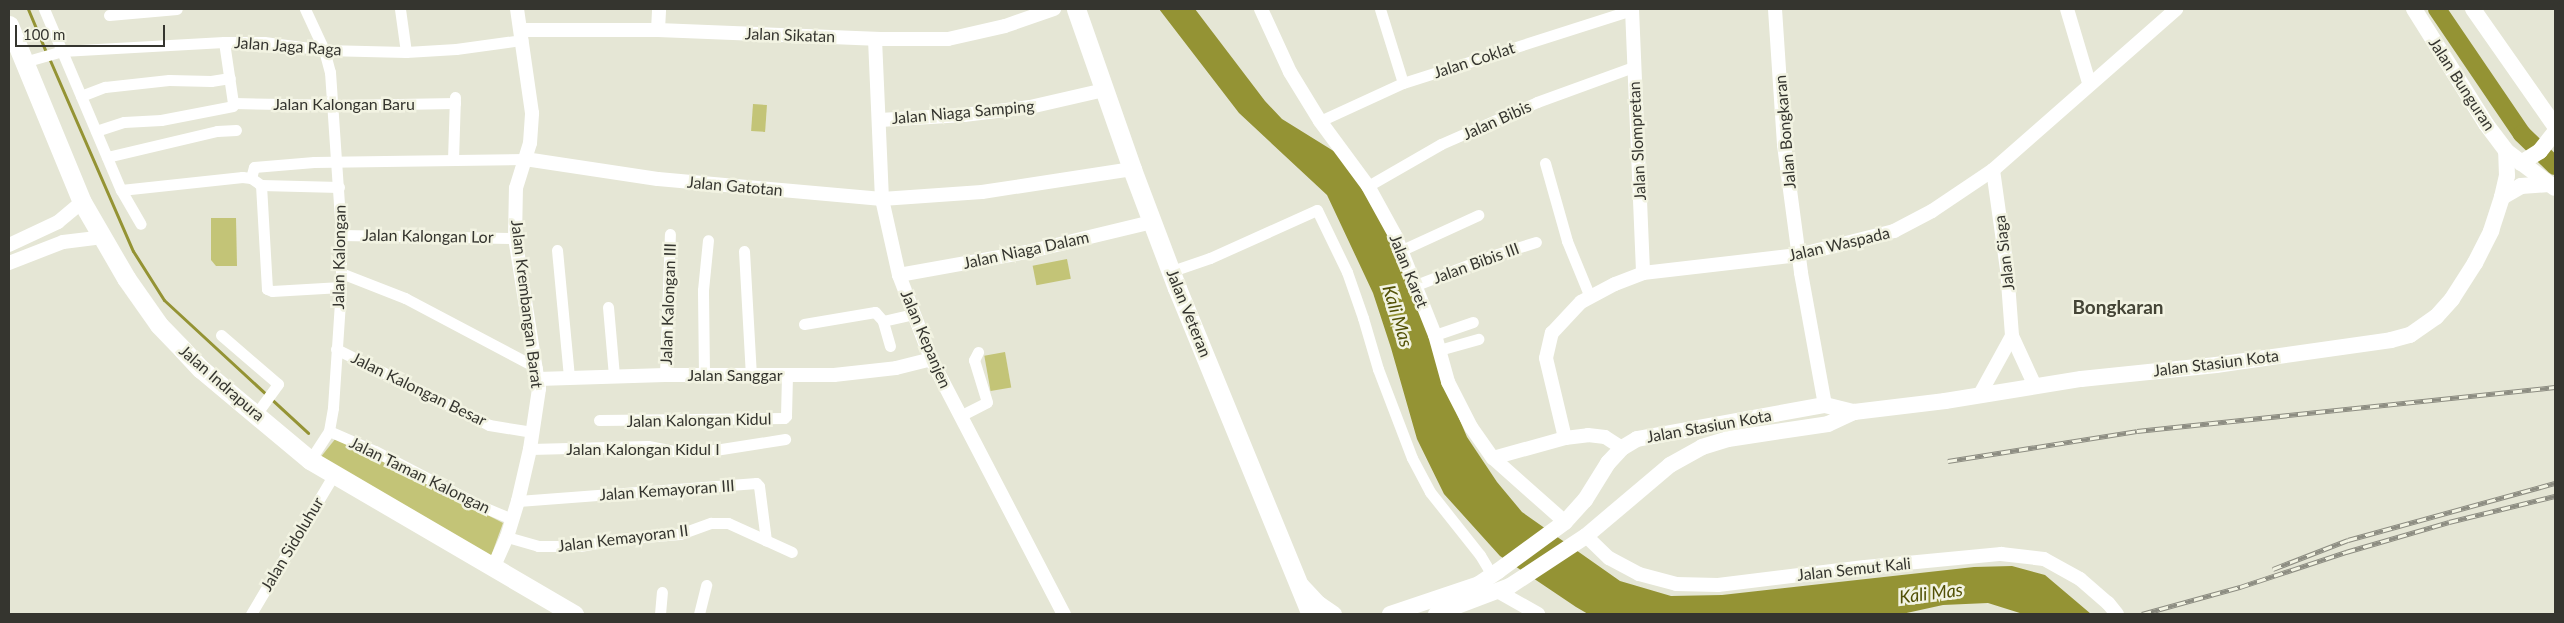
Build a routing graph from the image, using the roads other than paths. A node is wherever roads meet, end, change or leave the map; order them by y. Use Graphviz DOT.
graph roads {
  1 [pos="177,9"];
  2 [pos="305,9"];
  3 [pos="400,9"];
  4 [pos="517,9"];
  5 [pos="659,9"];
  6 [pos="1054,9"];
  7 [pos="1076,9"];
  8 [pos="1261,9"];
  9 [pos="1380,9"];
  10 [pos="1775,9"];
  11 [pos="2067,9"];
  12 [pos="2176,9"];
  13 [pos="2414,9"];
  14 [pos="2473,9"];
  15 [pos="47,10"];
  16 [pos="1632,10"];
  17 [pos="109,15"];
  18 [pos="9,25"];
  19 [pos="658,30"];
  20 [pos="522,35"];
  21 [pos="875,39"];
  22 [pos="224,42"];
  23 [pos="324,50"];
  24 [pos="58,52"];
  25 [pos="406,52"];
  26 [pos="31,60"];
  27 [pos="1633,66"];
  28 [pos="230,78"];
  29 [pos="1403,83"];
  30 [pos="2089,83"];
  31 [pos="1104,90"];
  32 [pos="81,96"];
  33 [pos="233,104"];
  34 [pos="332,105"];
  35 [pos="880,120"];
  36 [pos="1320,121"];
  37 [pos="2555,126"];
  38 [pos="236,130"];
  39 [pos="96,131"];
  40 [pos="2555,132"];
  41 [pos="107,157"];
  42 [pos="2518,157"];
  43 [pos="524,159"];
  44 [pos="453,160"];
  45 [pos="337,162"];
  46 [pos="1545,163"];
  47 [pos="1132,169"];
  48 [pos="1993,170"];
  49 [pos="247,178"];
  50 [pos="261,185"];
  51 [pos="1368,186"];
  52 [pos="2552,186"];
  53 [pos="339,187"];
  54 [pos="121,190"];
  55 [pos="2502,197"];
  56 [pos="882,199"];
  57 [pos="82,202"];
  58 [pos="1478,215"];
  59 [pos="58,222"];
  60 [pos="1152,222"];
  61 [pos="141,224"];
  62 [pos="341,234"];
  63 [pos="670,234"];
  64 [pos="101,237"];
  65 [pos="515,238"];
  66 [pos="708,240"];
  67 [pos="68,241"];
  68 [pos="1536,242"];
  69 [pos="9,245"];
  70 [pos="557,250"];
  71 [pos="1402,250"];
  72 [pos="744,251"];
  73 [pos="1798,255"];
  74 [pos="9,263"];
  75 [pos="1172,271"];
  76 [pos="341,272"];
  77 [pos="1643,273"];
  78 [pos="900,275"];
  79 [pos="1416,284"];
  80 [pos="341,287"];
  81 [pos="1590,297"];
  82 [pos="608,307"];
  83 [pos="914,314"];
  84 [pos="883,321"];
  85 [pos="1473,322"];
  86 [pos="804,324"];
  87 [pos="221,335"];
  88 [pos="1435,335"];
  89 [pos="2012,336"];
  90 [pos="1478,339"];
  91 [pos="890,346"];
  92 [pos="336,349"];
  93 [pos="1439,350"];
  94 [pos="978,352"];
  95 [pos="931,359"];
  96 [pos="537,373"];
  97 [pos="704,374"];
  98 [pos="665,375"];
  99 [pos="751,375"];
  100 [pos="787,375"];
  101 [pos="614,376"];
  102 [pos="569,378"];
  103 [pos="2035,386"];
  104 [pos="1979,396"];
  105 [pos="1826,405"];
  106 [pos="258,411"];
  107 [pos="1854,412"];
  108 [pos="960,416"];
  109 [pos="599,420"];
  110 [pos="1828,424"];
  111 [pos="329,431"];
  112 [pos="532,432"];
  113 [pos="1565,438"];
  114 [pos="785,439"];
  115 [pos="1622,448"];
  116 [pos="530,449"];
  117 [pos="1493,458"];
  118 [pos="310,460"];
  119 [pos="334,474"];
  120 [pos="518,501"];
  121 [pos="512,519"];
  122 [pos="1561,525"];
  123 [pos="507,537"];
  124 [pos="766,540"];
  125 [pos="1580,540"];
  126 [pos="792,552"];
  127 [pos="494,566"];
  128 [pos="1495,573"];
  129 [pos="706,585"];
  130 [pos="1299,585"];
  131 [pos="1504,589"];
  132 [pos="662,592"];
  133 [pos="251,614"];
  134 [pos="574,614"];
  135 [pos="660,614"];
  136 [pos="699,614"];
  137 [pos="1064,614"];
  138 [pos="1302,614"];
  139 [pos="1311,614"];
  140 [pos="1334,614"];
  141 [pos="1390,614"];
  142 [pos="1436,614"];
  143 [pos="1538,614"];
  144 [pos="2117,614"];
  1 -- 17 [label="street"];
  2 -- 23 [label="street, Jalan Kalongan"];
  3 -- 25 [label="street"];
  4 -- 20 [label="street, Jalan Krembangan Barat"];
  5 -- 19 [label="street"];
  6 -- 21 [label="street, Jalan Sikatan"];
  7 -- 31 [label="main road, Jalan Veteran"];
  8 -- 36 [label="street, Jalan Karet"];
  9 -- 29 [label="street"];
  10 -- 73 [label="street, Jalan Bongkaran"];
  11 -- 30 [label="street"];
  12 -- 30 [label="street, Jalan Waspada"];
  13 -- 42 [label="main road, Jalan Bunguran"];
  14 -- 37 [label="main road"];
  15 -- 24 [label="street"];
  16 -- 27 [label="street, Jalan Slompretan"];
  16 -- 29 [label="street, Jalan Coklat"];
  18 -- 26 [label="main road, Jalan Indrapura"];
  19 -- 20 [label="street, Jalan Sikatan"];
  19 -- 21 [label="street, Jalan Sikatan"];
  20 -- 25 [label="street, Jalan Jaga Raga"];
  20 -- 43 [label="street, Jalan Krembangan Barat"];
  21 -- 35 [label="street, Jalan Kepanjen"];
  22 -- 23 [label="street, Jalan Jaga Raga"];
  22 -- 24 [label="street, Jalan Jaga Raga"];
  22 -- 28 [label="street"];
  23 -- 25 [label="street, Jalan Jaga Raga"];
  23 -- 34 [label="street, Jalan Kalongan"];
  24 -- 26 [label="street, Jalan Jaga Raga"];
  24 -- 32 [label="street"];
  26 -- 57 [label="main road, Jalan Indrapura"];
  27 -- 51 [label="street, Jalan Bibis"];
  27 -- 77 [label="street, Jalan Slompretan"];
  28 -- 32 [label="street"];
  28 -- 33 [label="street"];
  29 -- 36 [label="street, Jalan Coklat"];
  30 -- 48 [label="street, Jalan Waspada"];
  31 -- 35 [label="street, Jalan Niaga Samping"];
  31 -- 47 [label="main road, Jalan Veteran"];
  32 -- 39 [label="street"];
  33 -- 34 [label="street, Jalan Kalongan Baru"];
  33 -- 39 [label="street, Jalan Kalongan Baru"];
  34 -- 44 [label="street, Jalan Kalongan Baru"];
  34 -- 45 [label="street, Jalan Kalongan"];
  35 -- 56 [label="street, Jalan Kepanjen"];
  36 -- 51 [label="street, Jalan Karet"];
  38 -- 41 [label="street"];
  39 -- 41 [label="street"];
  40 -- 42 [label="main road"];
  41 -- 54 [label="street"];
  42 -- 52 [label="main road, Jalan Bunguran"];
  42 -- 55 [label="main road, Jalan Stasiun Kota"];
  43 -- 44 [label="street, Jalan Gatotan"];
  43 -- 56 [label="street, Jalan Gatotan"];
  43 -- 65 [label="street, Jalan Krembangan Barat"];
  44 -- 45 [label="street, Jalan Gatotan"];
  45 -- 49 [label="street, Jalan Gatotan"];
  45 -- 53 [label="street, Jalan Kalongan"];
  46 -- 81 [label="street"];
  47 -- 56 [label="street, Jalan Gatotan"];
  47 -- 60 [label="main road, Jalan Veteran"];
  48 -- 73 [label="street, Jalan Waspada"];
  48 -- 89 [label="street, Jalan Siaga"];
  49 -- 50 [label="street"];
  49 -- 54 [label="street"];
  50 -- 53 [label="street"];
  50 -- 80 [label="street"];
  51 -- 71 [label="street, Jalan Karet"];
  52 -- 55 [label="main road"];
  53 -- 62 [label="street, Jalan Kalongan"];
  54 -- 61 [label="street"];
  55 -- 103 [label="main road, Jalan Stasiun Kota"];
  56 -- 78 [label="street, Jalan Kepanjen"];
  57 -- 59 [label="street"];
  57 -- 64 [label="main road, Jalan Indrapura"];
  58 -- 71 [label="street"];
  59 -- 67 [label="street"];
  59 -- 69 [label="street"];
  60 -- 75 [label="main road, Jalan Veteran"];
  60 -- 78 [label="street, Jalan Niaga Dalam"];
  62 -- 65 [label="street, Jalan Kalongan Lor"];
  62 -- 76 [label="street, Jalan Kalongan"];
  63 -- 98 [label="street, Jalan Kalongan III"];
  64 -- 67 [label="street"];
  64 -- 106 [label="main road, Jalan Indrapura"];
  65 -- 96 [label="street, Jalan Krembangan Barat"];
  66 -- 97 [label="street"];
  67 -- 74 [label="street"];
  68 -- 79 [label="street, Jalan Bibis III"];
  70 -- 102 [label="street"];
  71 -- 79 [label="street, Jalan Karet"];
  72 -- 99 [label="street"];
  73 -- 77 [label="street, Jalan Waspada"];
  73 -- 105 [label="street, Jalan Bongkaran"];
  75 -- 128 [label="street"];
  75 -- 130 [label="main road, Jalan Veteran"];
  76 -- 80 [label="street, Jalan Kalongan"];
  76 -- 96 [label="street"];
  77 -- 81 [label="street, Jalan Waspada"];
  78 -- 83 [label="street, Jalan Kepanjen"];
  79 -- 88 [label="street, Jalan Karet"];
  80 -- 92 [label="street, Jalan Kalongan"];
  81 -- 113 [label="street, Jalan Waspada"];
  82 -- 101 [label="street"];
  83 -- 84 [label="street"];
  83 -- 95 [label="street, Jalan Kepanjen"];
  84 -- 86 [label="street"];
  84 -- 91 [label="street"];
  85 -- 88 [label="street"];
  87 -- 106 [label="street"];
  88 -- 93 [label="street, Jalan Karet"];
  89 -- 103 [label="street, Jalan Siaga"];
  89 -- 104 [label="street"];
  90 -- 93 [label="street"];
  92 -- 111 [label="street, Jalan Kalongan"];
  92 -- 112 [label="street, Jalan Kalongan Besar"];
  93 -- 117 [label="street, Jalan Karet"];
  94 -- 108 [label="street"];
  95 -- 100 [label="street, Jalan Sanggar"];
  95 -- 108 [label="street, Jalan Kepanjen"];
  96 -- 102 [label="street, Jalan Sanggar"];
  96 -- 112 [label="street, Jalan Krembangan Barat"];
  97 -- 98 [label="street, Jalan Sanggar"];
  97 -- 99 [label="street, Jalan Sanggar"];
  98 -- 101 [label="street, Jalan Sanggar"];
  99 -- 100 [label="street, Jalan Sanggar"];
  100 -- 109 [label="street, Jalan Kalongan Kidul"];
  101 -- 102 [label="street, Jalan Sanggar"];
  103 -- 104 [label="main road, Jalan Stasiun Kota"];
  104 -- 107 [label="main road, Jalan Stasiun Kota"];
  105 -- 107 [label="main road, Jalan Stasiun Kota"];
  105 -- 110 [label="street"];
  105 -- 115 [label="main road, Jalan Stasiun Kota"];
  106 -- 118 [label="main road, Jalan Indrapura"];
  107 -- 110 [label="main road, Jalan Stasiun Kota"];
  108 -- 137 [label="street, Jalan Kepanjen"];
  110 -- 125 [label="main road, Jalan Stasiun Kota"];
  111 -- 118 [label="street, Jalan Kalongan"];
  111 -- 121 [label="street, Jalan Taman Kalongan"];
  112 -- 116 [label="street, Jalan Krembangan Barat"];
  113 -- 115 [label="street"];
  113 -- 117 [label="street"];
  114 -- 116 [label="street, Jalan Kalongan Kidul I"];
  115 -- 122 [label="main road, Jalan Stasiun Kota"];
  116 -- 120 [label="street, Jalan Krembangan Barat"];
  117 -- 122 [label="street, Jalan Karet"];
  118 -- 119 [label="main road, Jalan Indrapura"];
  119 -- 127 [label="main road, Jalan Indrapura"];
  119 -- 133 [label="street, Jalan Sidoluhur"];
  120 -- 121 [label="street, Jalan Krembangan Barat"];
  120 -- 124 [label="street, Jalan Kemayoran III"];
  121 -- 123 [label="street, Jalan Krembangan Barat"];
  122 -- 128 [label="main road, Jalan Stasiun Kota"];
  123 -- 124 [label="street, Jalan Kemayoran II"];
  123 -- 127 [label="street, Jalan Krembangan Barat"];
  124 -- 126 [label="street, Jalan Kemayoran II"];
  125 -- 131 [label="main road, Jalan Stasiun Kota"];
  125 -- 144 [label="street, Jalan Semut Kali"];
  127 -- 134 [label="main road, Jalan Indrapura"];
  128 -- 141 [label="main road, Jalan Stasiun Kota"];
  129 -- 136 [label="street"];
  130 -- 138 [label="main road"];
  130 -- 139 [label="main road, Jalan Veteran"];
  130 -- 140 [label="main road"];
  131 -- 142 [label="main road, Jalan Stasiun Kota"];
  131 -- 143 [label="street"];
  132 -- 135 [label="street"];
}
